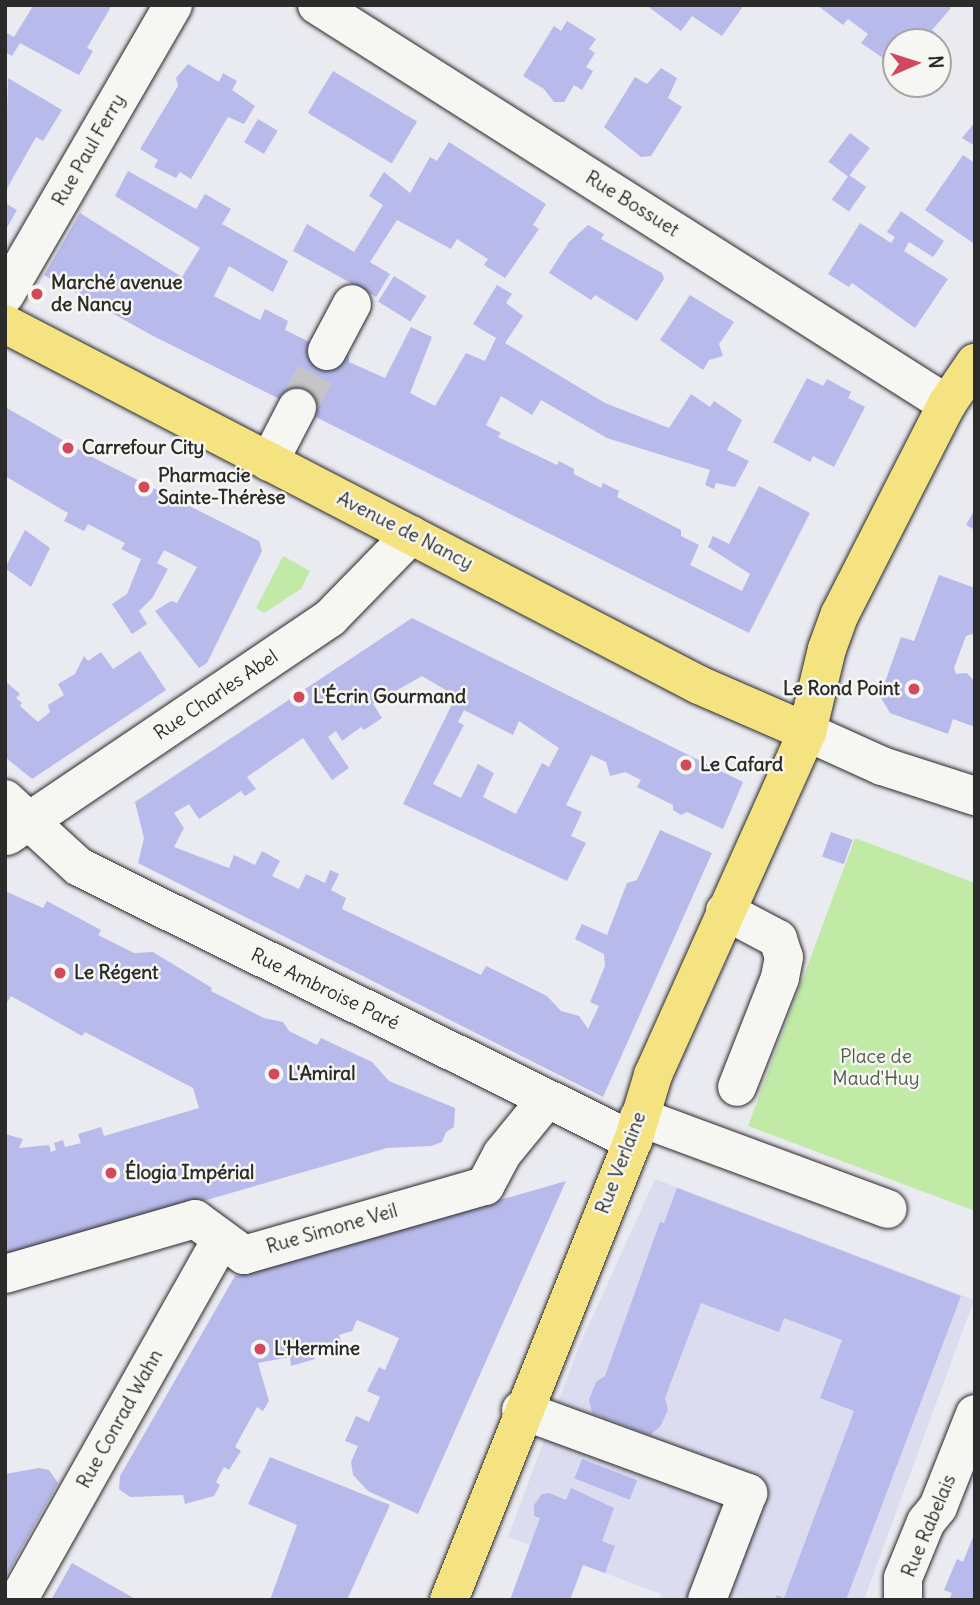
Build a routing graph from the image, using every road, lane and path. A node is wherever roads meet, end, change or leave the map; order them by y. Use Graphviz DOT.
graph roads {
  1 [pos="173,5"];
  2 [pos="317,5"];
  3 [pos="5,295"];
  4 [pos="352,304"];
  5 [pos="5,324"];
  6 [pos="327,351"];
  7 [pos="975,363"];
  8 [pos="947,404"];
  9 [pos="297,408"];
  10 [pos="269,462"];
  11 [pos="411,535"];
  12 [pos="807,732"];
  13 [pos="975,796"];
  14 [pos="13,820"];
  15 [pos="725,911"];
  16 [pos="737,1087"];
  17 [pos="547,1099"];
  18 [pos="636,1129"];
  19 [pos="888,1209"];
  20 [pos="221,1239"];
  21 [pos="5,1274"];
  22 [pos="521,1410"];
  23 [pos="971,1432"];
  24 [pos="18,1600"];
  25 [pos="449,1600"];
  26 [pos="707,1600"];
  27 [pos="903,1600"];
  1 -- 3 [label="street, Rue Paul Ferry"];
  2 -- 8 [label="street, Rue Bossuet"];
  4 -- 6 [label="street"];
  5 -- 10 [label="main road, Avenue de Nancy"];
  7 -- 8 [label="main road, Rue Verlaine"];
  8 -- 12 [label="main road, Rue Verlaine"];
  9 -- 10 [label="street"];
  10 -- 11 [label="main road, Avenue de Nancy"];
  11 -- 12 [label="main road, Avenue de Nancy"];
  11 -- 14 [label="street, Rue Charles Abel"];
  12 -- 13 [label="street"];
  12 -- 15 [label="main road, Rue Verlaine"];
  14 -- 17 [label="street, Rue Ambroise Paré"];
  15 -- 16 [label="street"];
  15 -- 18 [label="main road, Rue Verlaine"];
  17 -- 18 [label="street, Rue Ambroise Paré"];
  17 -- 20 [label="street, Rue Simone Veil"];
  18 -- 19 [label="street, Rue Ambroise Paré"];
  18 -- 22 [label="main road, Rue Verlaine"];
  20 -- 21 [label="street, Rue Simone Veil"];
  20 -- 24 [label="street, Rue Conrad Wahn"];
  22 -- 25 [label="main road, Rue Verlaine"];
  22 -- 26 [label="street"];
  23 -- 27 [label="street, Rue Rabelais"];
}
